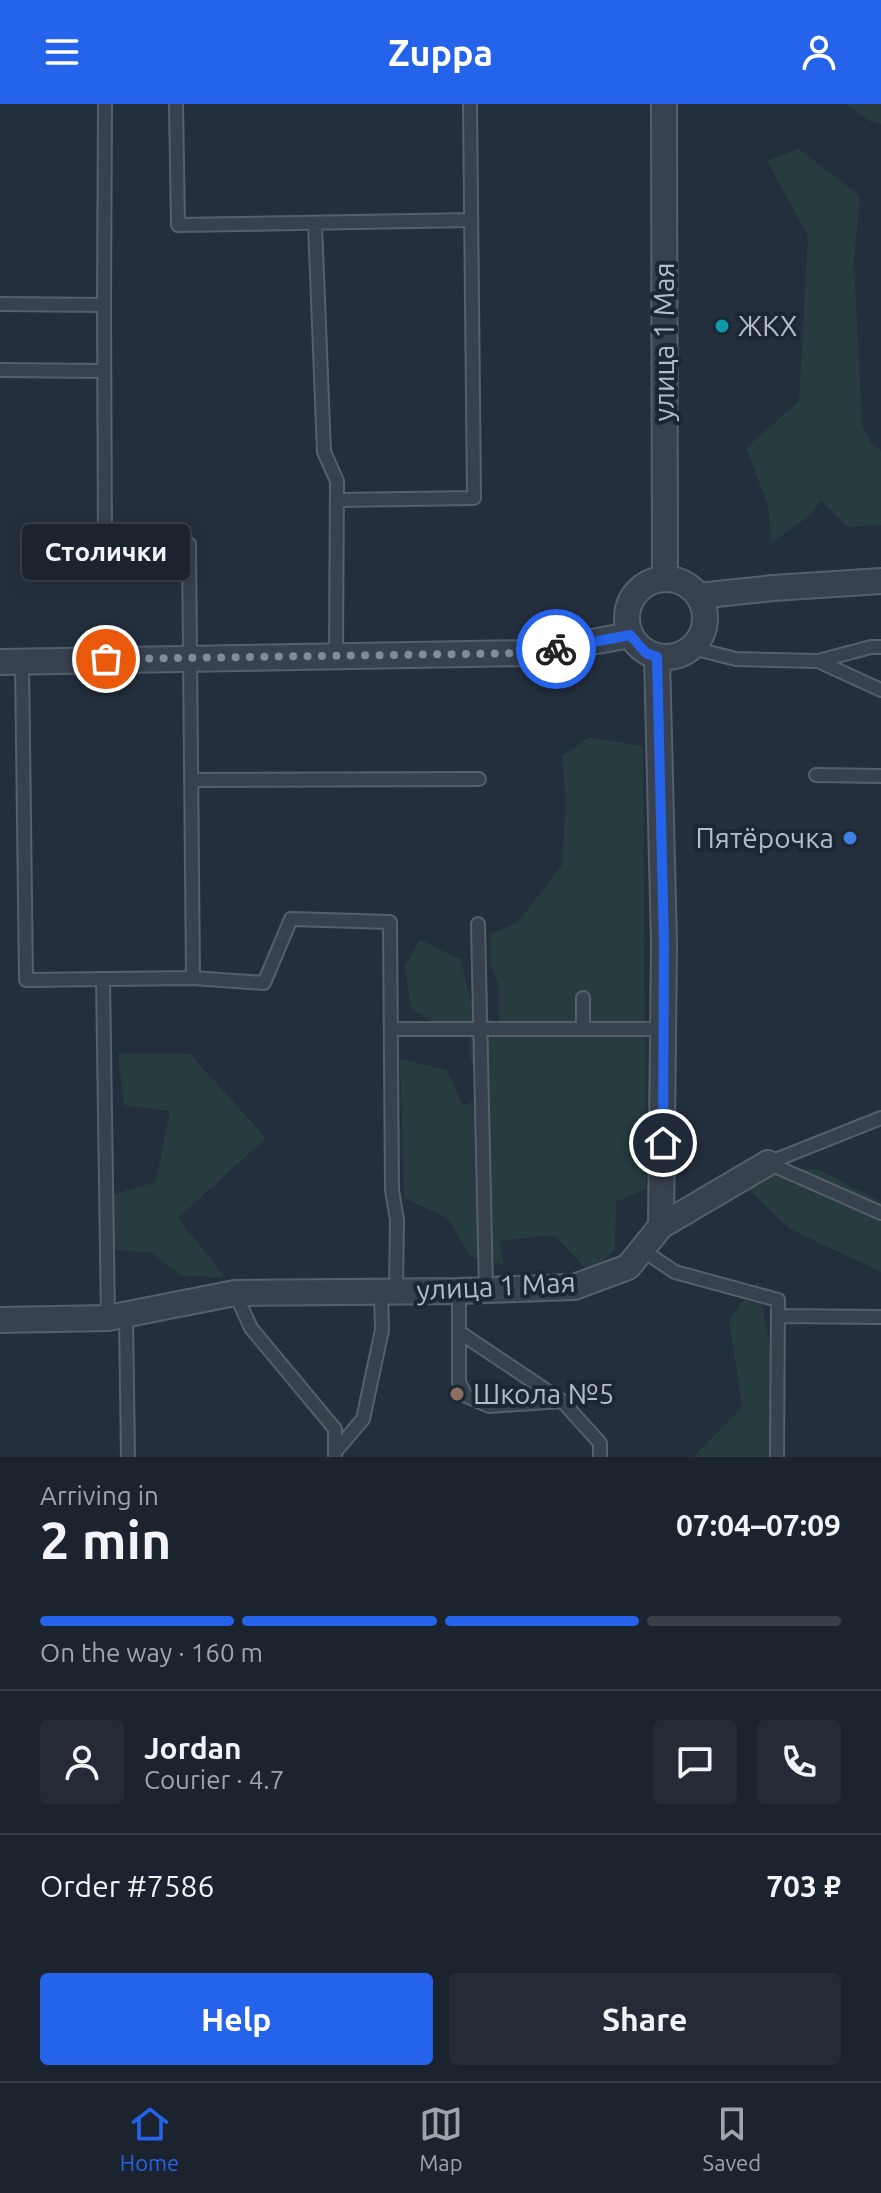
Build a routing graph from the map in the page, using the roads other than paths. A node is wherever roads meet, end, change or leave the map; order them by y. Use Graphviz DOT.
graph roads {
  1 [pos="105,104"];
  2 [pos="176,104"];
  3 [pos="470,104"];
  4 [pos="664,104"];
  5 [pos="471,220"];
  6 [pos="315,223"];
  7 [pos="0,304"];
  8 [pos="104,305"];
  9 [pos="0,370"];
  10 [pos="104,371"];
  11 [pos="337,500"];
  12 [pos="665,579"];
  13 [pos="881,581"];
  14 [pos="698,596"];
  15 [pos="630,635"];
  16 [pos="881,647"];
  17 [pos="692,648"];
  18 [pos="336,655"];
  19 [pos="190,657"];
  20 [pos="657,657"];
  21 [pos="11,661"];
  22 [pos="818,661"];
  23 [pos="881,690"];
  24 [pos="816,775"];
  25 [pos="881,776"];
  26 [pos="479,779"];
  27 [pos="191,780"];
  28 [pos="478,924"];
  29 [pos="193,978"];
  30 [pos="103,979"];
  31 [pos="583,998"];
  32 [pos="391,1029"];
  33 [pos="480,1029"];
  34 [pos="583,1029"];
  35 [pos="663,1029"];
  36 [pos="881,1118"];
  37 [pos="768,1163"];
  38 [pos="881,1213"];
  39 [pos="661,1226"];
  40 [pos="642,1250"];
  41 [pos="486,1290"];
  42 [pos="459,1291"];
  43 [pos="388,1292"];
  44 [pos="235,1293"];
  45 [pos="778,1316"];
  46 [pos="117,1317"];
  47 [pos="881,1317"];
  48 [pos="0,1320"];
  49 [pos="459,1332"];
  50 [pos="562,1401"];
  51 [pos="335,1454"];
  52 [pos="128,1457"];
  53 [pos="600,1457"];
  54 [pos="777,1457"];
  1 -- 8 [label="lane"];
  2 -- 6 [label="lane"];
  3 -- 5 [label="lane"];
  4 -- 12 [label="street, улица 1 Мая"];
  5 -- 6 [label="lane"];
  5 -- 11 [label="lane"];
  6 -- 11 [label="lane"];
  7 -- 8 [label="lane"];
  8 -- 10 [label="lane"];
  9 -- 10 [label="lane"];
  10 -- 19 [label="lane"];
  11 -- 18 [label="lane"];
  12 -- 14 [label="street"];
  12 -- 15 [label="street"];
  13 -- 14 [label="street"];
  14 -- 17 [label="street"];
  15 -- 18 [label="street"];
  15 -- 20 [label="street"];
  16 -- 22 [label="lane"];
  17 -- 20 [label="street"];
  17 -- 22 [label="lane"];
  18 -- 19 [label="street"];
  19 -- 21 [label="street"];
  19 -- 27 [label="lane"];
  20 -- 35 [label="street"];
  21 -- 30 [label="lane"];
  22 -- 23 [label="lane"];
  24 -- 25 [label="lane"];
  26 -- 27 [label="lane"];
  27 -- 29 [label="lane"];
  28 -- 33 [label="lane"];
  29 -- 30 [label="lane"];
  29 -- 32 [label="lane"];
  30 -- 46 [label="lane"];
  31 -- 34 [label="lane"];
  32 -- 33 [label="lane"];
  32 -- 43 [label="lane"];
  33 -- 34 [label="lane"];
  33 -- 41 [label="lane"];
  34 -- 35 [label="lane"];
  35 -- 39 [label="street"];
  36 -- 37 [label="lane"];
  37 -- 38 [label="lane"];
  37 -- 39 [label="street"];
  39 -- 40 [label="street, улица 1 Мая"];
  40 -- 41 [label="street, улица 1 Мая"];
  40 -- 45 [label="lane"];
  41 -- 42 [label="street, улица 1 Мая"];
  42 -- 43 [label="street, улица 1 Мая"];
  42 -- 49 [label="lane"];
  43 -- 44 [label="street, улица 1 Мая"];
  43 -- 51 [label="lane"];
  44 -- 46 [label="street, улица 1 Мая"];
  44 -- 51 [label="lane"];
  45 -- 47 [label="lane"];
  45 -- 54 [label="lane"];
  46 -- 48 [label="street, улица 1 Мая"];
  46 -- 52 [label="lane"];
  49 -- 50 [label="lane"];
  49 -- 50 [label="lane"];
  50 -- 53 [label="lane"];
}
